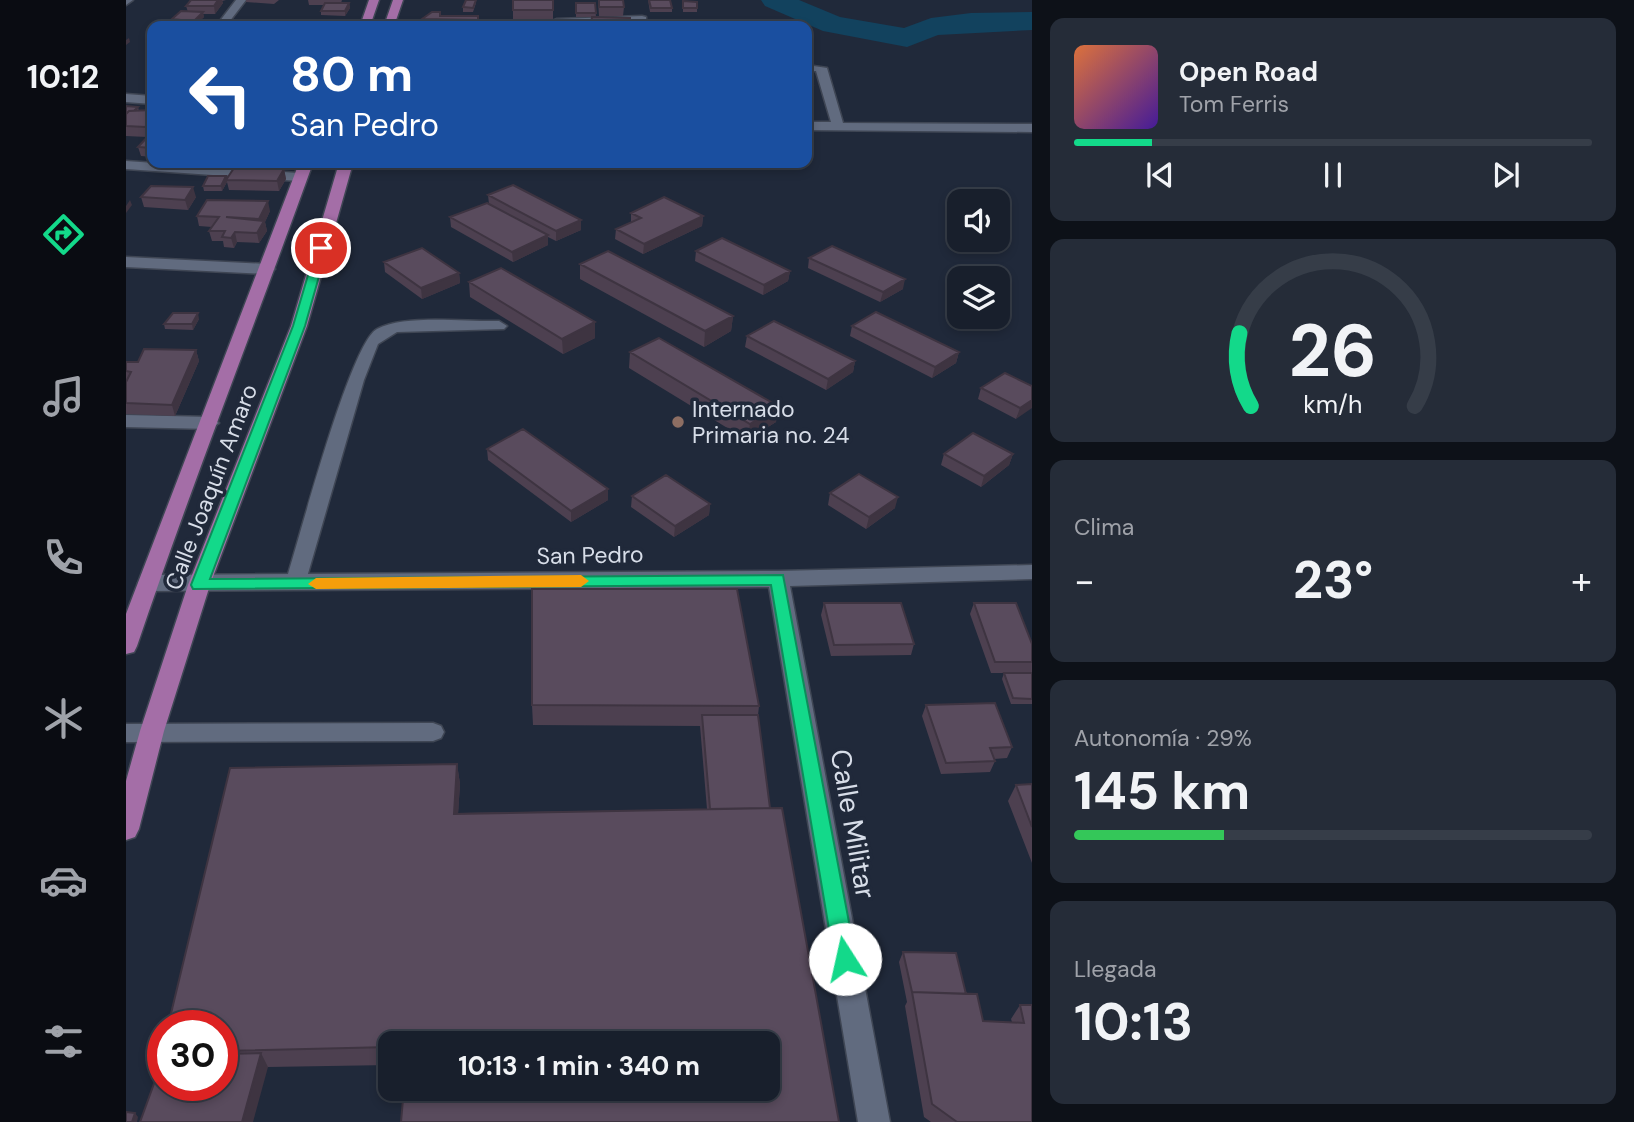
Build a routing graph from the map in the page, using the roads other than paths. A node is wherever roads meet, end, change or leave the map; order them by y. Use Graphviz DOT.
graph roads {
  1 [pos="241,0"];
  2 [pos="374,0"];
  3 [pos="398,0"];
  4 [pos="642,19"];
  5 [pos="226,21"];
  6 [pos="367,21"];
  7 [pos="391,21"];
  8 [pos="585,21"];
  9 [pos="812,68"];
  10 [pos="126,98"];
  11 [pos="147,100"];
  12 [pos="812,126"];
  13 [pos="838,126"];
  14 [pos="1032,128"];
  15 [pos="126,165"];
  16 [pos="147,166"];
  17 [pos="232,168"];
  18 [pos="345,168"];
  19 [pos="303,170"];
  20 [pos="126,262"];
  21 [pos="267,269"];
  22 [pos="499,326"];
  23 [pos="126,421"];
  24 [pos="210,423"];
  25 [pos="1032,572"];
  26 [pos="778,579"];
  27 [pos="149,583"];
  28 [pos="295,584"];
  29 [pos="199,585"];
  30 [pos="126,646"];
  31 [pos="152,731"];
  32 [pos="433,732"];
  33 [pos="126,733"];
  34 [pos="126,829"];
  35 [pos="874,1122"];
  1 -- 5 [label="street"];
  2 -- 6 [label="main road"];
  3 -- 7 [label="main road"];
  4 -- 8 [label="street"];
  9 -- 13 [label="street"];
  10 -- 11 [label="street"];
  12 -- 13 [label="street"];
  13 -- 14 [label="street"];
  15 -- 16 [label="street"];
  17 -- 19 [label="street"];
  18 -- 29 [label="main road, Calle Joaquín Amaro"];
  19 -- 21 [label="main road, Calle Joaquín Amaro"];
  20 -- 21 [label="street"];
  21 -- 24 [label="main road, Calle Joaquín Amaro"];
  22 -- 28 [label="lane"];
  23 -- 24 [label="street"];
  24 -- 27 [label="main road, Calle Joaquín Amaro"];
  25 -- 26 [label="street, San Pedro"];
  26 -- 28 [label="street, San Pedro"];
  26 -- 35 [label="street, Calle Militar"];
  27 -- 29 [label="street, San Pedro"];
  27 -- 30 [label="main road, Calle Joaquín Amaro"];
  28 -- 29 [label="street, San Pedro"];
  29 -- 31 [label="main road, Calle Joaquín Amaro"];
  31 -- 32 [label="lane"];
  31 -- 33 [label="lane"];
  31 -- 34 [label="main road, Calle Joaquín Amaro"];
}
